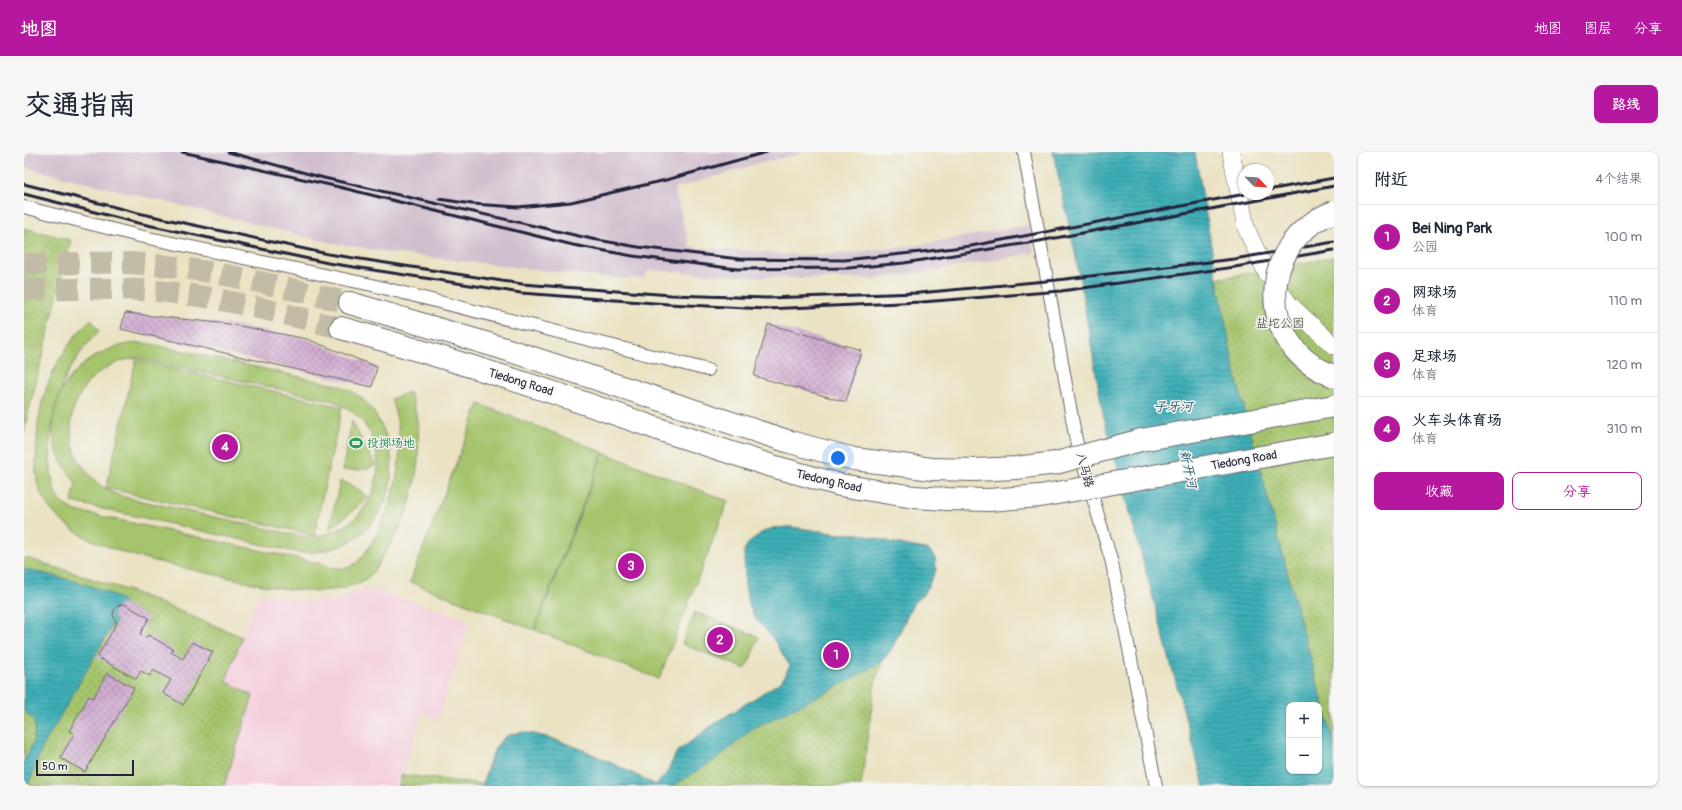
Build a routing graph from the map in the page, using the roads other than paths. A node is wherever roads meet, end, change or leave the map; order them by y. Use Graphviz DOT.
graph roads {
  1 [pos="1024,152"];
  2 [pos="1231,152"];
  3 [pos="24,207"];
  4 [pos="1334,212"];
  5 [pos="350,303"];
  6 [pos="341,328"];
  7 [pos="1334,346"];
  8 [pos="708,370"];
  9 [pos="1334,376"];
  10 [pos="1334,406"];
  11 [pos="1334,419"];
  12 [pos="1334,444"];
  13 [pos="1334,456"];
  14 [pos="1056,463"];
  15 [pos="1040,496"];
  16 [pos="1156,786"];
  1 -- 16 [label="street, 八马路"];
  2 -- 7 [label="street"];
  3 -- 8 [label="street"];
  4 -- 9 [label="highway, bridge"];
  5 -- 14 [label="highway, Tiedong Road"];
  6 -- 15 [label="highway, Tiedong Road, bridge"];
  10 -- 14 [label="highway, bridge"];
  11 -- 14 [label="highway, Tiedong Road, bridge"];
  12 -- 15 [label="highway, Tiedong Road, bridge"];
  13 -- 15 [label="highway, bridge"];
}
